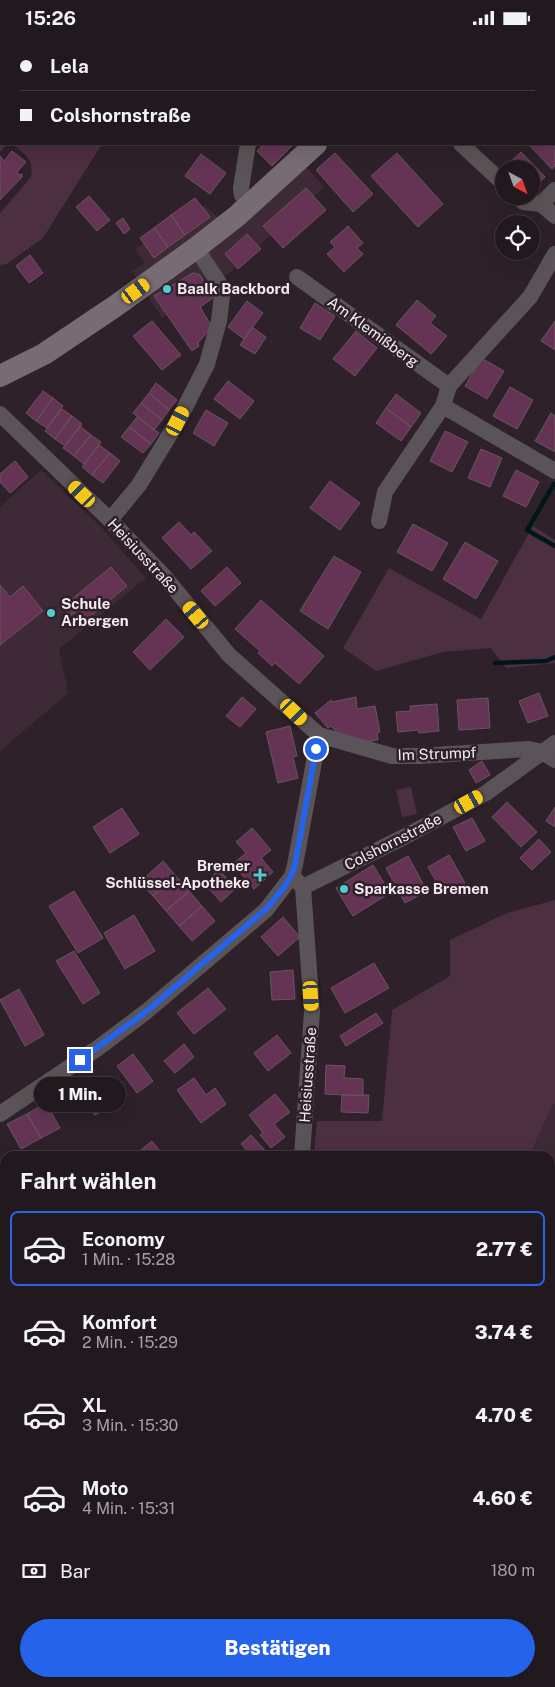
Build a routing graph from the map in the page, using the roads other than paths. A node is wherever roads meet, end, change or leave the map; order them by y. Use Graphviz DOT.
graph roads {
  1 [pos="248,145"];
  2 [pos="315,145"];
  3 [pos="462,145"];
  4 [pos="495,175"];
  5 [pos="555,190"];
  6 [pos="541,204"];
  7 [pos="250,205"];
  8 [pos="555,215"];
  9 [pos="196,247"];
  10 [pos="555,254"];
  11 [pos="297,277"];
  12 [pos="0,376"];
  13 [pos="449,386"];
  14 [pos="443,406"];
  15 [pos="0,414"];
  16 [pos="555,471"];
  17 [pos="110,520"];
  18 [pos="380,521"];
  19 [pos="318,735"];
  20 [pos="551,751"];
  21 [pos="298,881"];
  22 [pos="0,1114"];
  23 [pos="302,1151"];
  1 -- 7 [label="street"];
  2 -- 7 [label="main road"];
  3 -- 4 [label="street"];
  5 -- 6 [label="street"];
  6 -- 8 [label="street"];
  7 -- 9 [label="main road"];
  9 -- 12 [label="main road"];
  9 -- 17 [label="street"];
  10 -- 13 [label="street"];
  11 -- 13 [label="street, Am Klemißberg"];
  13 -- 14 [label="street"];
  14 -- 16 [label="street"];
  14 -- 18 [label="street"];
  15 -- 17 [label="street, Heisiusstraße"];
  17 -- 19 [label="street, Heisiusstraße"];
  19 -- 20 [label="street, Im Strumpf"];
  19 -- 21 [label="street, Heisiusstraße"];
  20 -- 21 [label="street, Colshornstraße"];
  21 -- 22 [label="street, Colshornstraße"];
  21 -- 23 [label="street, Heisiusstraße"];
}
